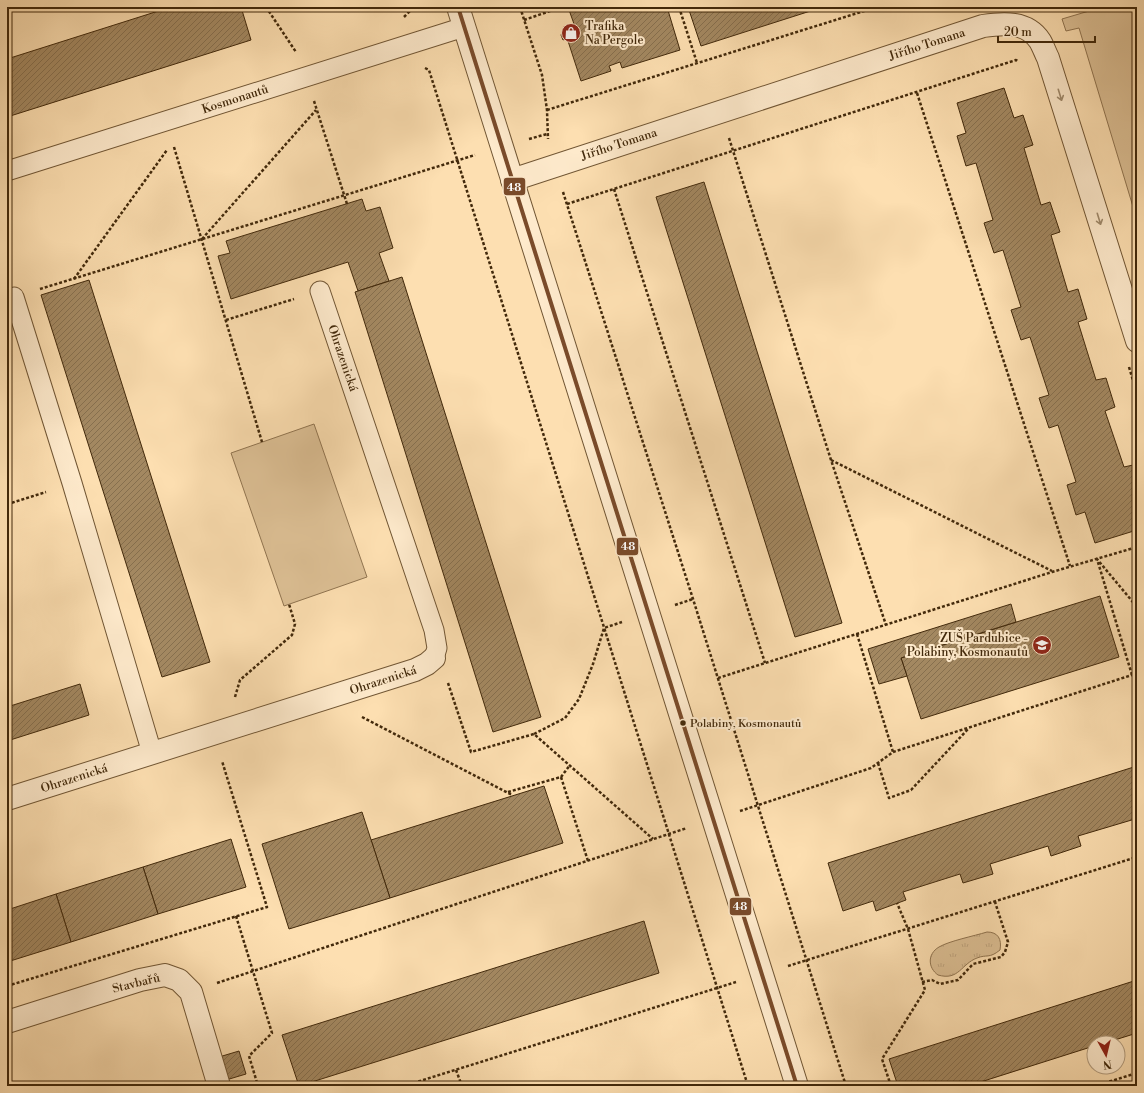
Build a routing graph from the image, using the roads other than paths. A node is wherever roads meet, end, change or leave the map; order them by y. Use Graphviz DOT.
graph roads {
  1 [pos="461,17"];
  2 [pos="7,171"];
  3 [pos="512,180"];
  4 [pos="320,291"];
  5 [pos="14,297"];
  6 [pos="1137,341"];
  7 [pos="435,653"];
  8 [pos="152,754"];
  9 [pos="7,799"];
  10 [pos="7,1022"];
  11 [pos="220,1086"];
  12 [pos="796,1086"];
  1 -- 2 [label="lane, Kosmonautů"];
  1 -- 3 [label="street, Kosmonautů"];
  3 -- 6 [label="street, Jiřího Tomana, one-way"];
  3 -- 12 [label="street, Kosmonautů"];
  4 -- 7 [label="lane, Ohrazenická"];
  5 -- 8 [label="lane"];
  7 -- 8 [label="street, Ohrazenická"];
  8 -- 9 [label="street, Ohrazenická"];
  10 -- 11 [label="street, Stavbařů"];
}
